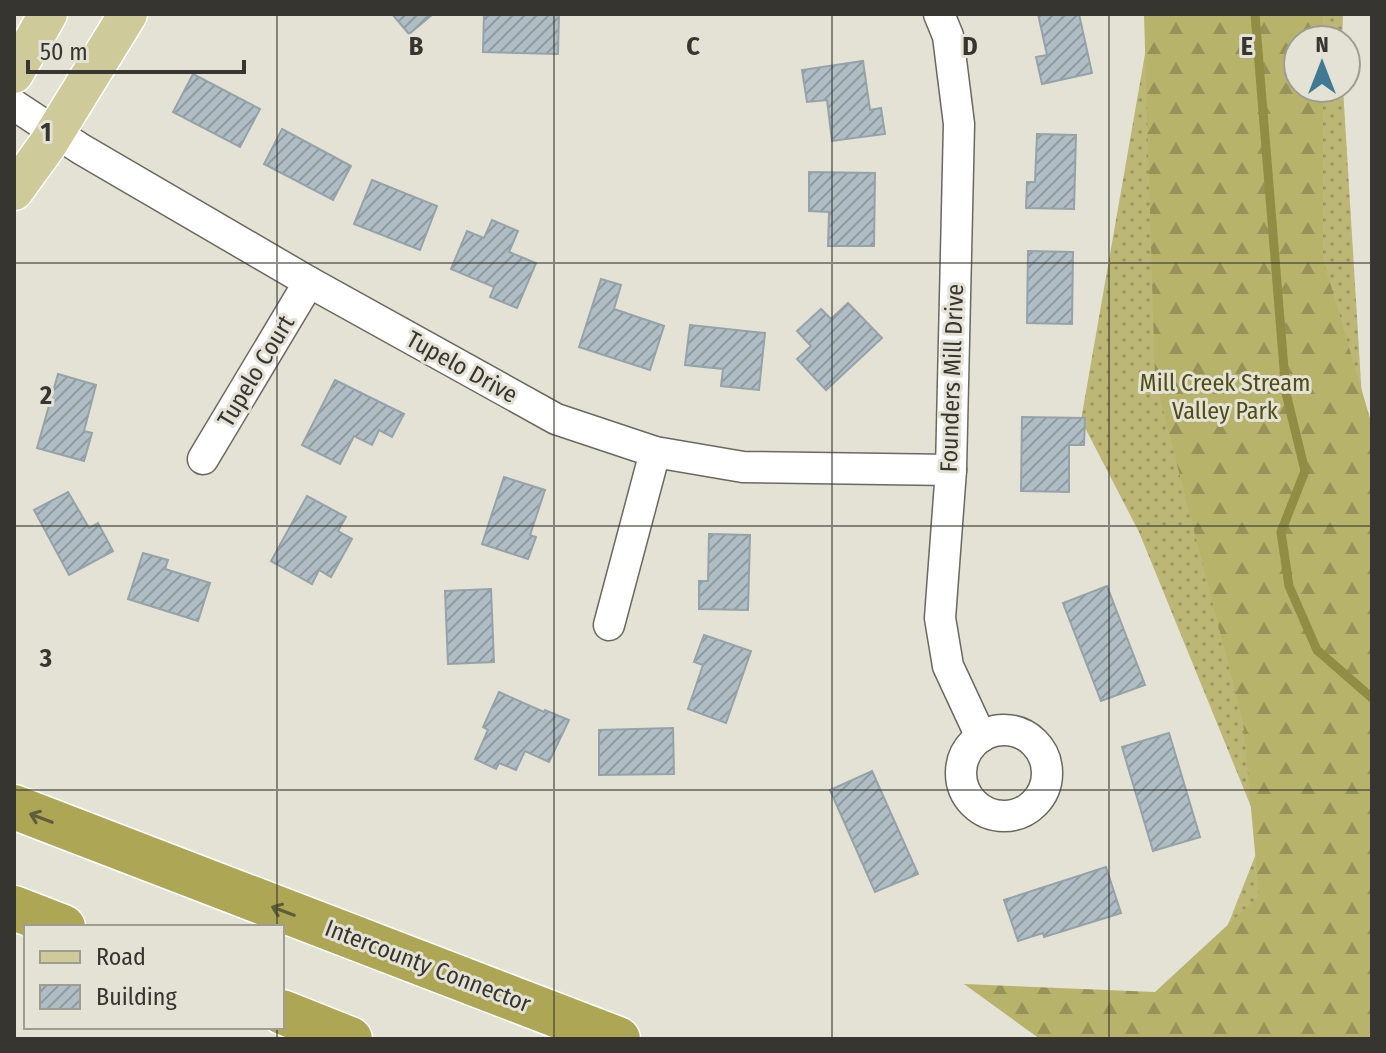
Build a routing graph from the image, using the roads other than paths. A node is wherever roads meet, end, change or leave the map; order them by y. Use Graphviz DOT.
graph roads {
  1 [pos="48,14"];
  2 [pos="128,14"];
  3 [pos="939,14"];
  4 [pos="14,74"];
  5 [pos="18,108"];
  6 [pos="56,131"];
  7 [pos="14,191"];
  8 [pos="309,282"];
  9 [pos="655,452"];
  10 [pos="203,459"];
  11 [pos="951,470"];
  12 [pos="609,625"];
  13 [pos="981,737"];
  14 [pos="14,807"];
  15 [pos="14,908"];
  16 [pos="58,925"];
  17 [pos="284,1013"];
  18 [pos="350,1039"];
  19 [pos="618,1039"];
  1 -- 4 [label="main road"];
  2 -- 6 [label="main road"];
  3 -- 11 [label="street, Founders Mill Drive"];
  5 -- 6 [label="street, Tupelo Drive"];
  6 -- 7 [label="main road"];
  6 -- 8 [label="street, Tupelo Drive"];
  8 -- 9 [label="street, Tupelo Drive"];
  8 -- 10 [label="street, Tupelo Court"];
  9 -- 11 [label="street, Tupelo Drive"];
  9 -- 12 [label="street"];
  11 -- 13 [label="street, Founders Mill Drive"];
  19 -- 14 [label="highway, Intercounty Connector, one-way"];
  15 -- 16 [label="highway"];
  17 -- 18 [label="highway"];
}
